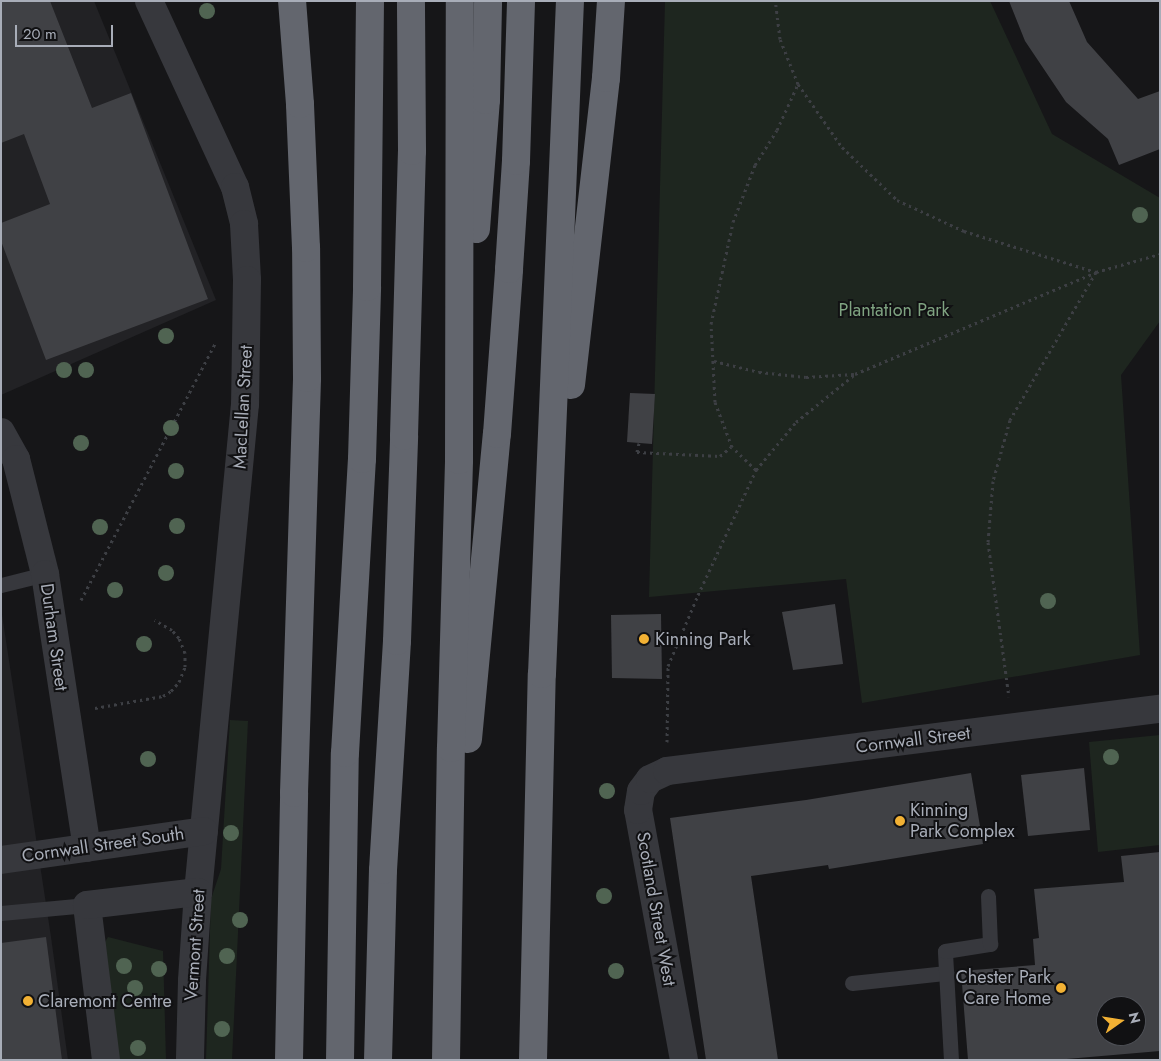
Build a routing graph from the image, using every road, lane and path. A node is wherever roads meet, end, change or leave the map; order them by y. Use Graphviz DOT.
graph roads {
  1 [pos="148,1"];
  2 [pos="292,1"];
  3 [pos="370,1"];
  4 [pos="411,1"];
  5 [pos="460,1"];
  6 [pos="488,1"];
  7 [pos="521,1"];
  8 [pos="570,1"];
  9 [pos="611,1"];
  10 [pos="775,1"];
  11 [pos="798,84"];
  12 [pos="1160,254"];
  13 [pos="1096,272"];
  14 [pos="216,340"];
  15 [pos="714,361"];
  16 [pos="856,374"];
  17 [pos="1,432"];
  18 [pos="639,443"];
  19 [pos="732,447"];
  20 [pos="459,460"];
  21 [pos="756,470"];
  22 [pos="45,574"];
  23 [pos="1,585"];
  24 [pos="78,607"];
  25 [pos="545,613"];
  26 [pos="154,620"];
  27 [pos="1160,709"];
  28 [pos="66,713"];
  29 [pos="1013,728"];
  30 [pos="667,771"];
  31 [pos="204,831"];
  32 [pos="87,848"];
  33 [pos="1,860"];
  34 [pos="198,892"];
  35 [pos="988,896"];
  36 [pos="87,905"];
  37 [pos="1,912"];
  38 [pos="448,960"];
  39 [pos="946,972"];
  40 [pos="852,983"];
  41 [pos="106,1060"];
  42 [pos="190,1060"];
  43 [pos="289,1060"];
  44 [pos="340,1060"];
  45 [pos="378,1060"];
  46 [pos="446,1060"];
  47 [pos="533,1060"];
  48 [pos="684,1060"];
  49 [pos="951,1060"];
  1 -- 31 [label="street, MacLellan Street"];
  2 -- 43 [label="highway"];
  3 -- 44 [label="highway"];
  4 -- 45 [label="highway"];
  5 -- 20 [label="highway"];
  6 -- 20 [label="highway"];
  7 -- 38 [label="highway"];
  8 -- 25 [label="highway"];
  9 -- 25 [label="highway"];
  10 -- 11 [label="path"];
  11 -- 13 [label="path"];
  11 -- 15 [label="path"];
  12 -- 13 [label="path"];
  13 -- 16 [label="path"];
  13 -- 29 [label="path"];
  14 -- 24 [label="path"];
  15 -- 16 [label="path"];
  15 -- 19 [label="path"];
  16 -- 21 [label="path"];
  17 -- 22 [label="street, Durham Street"];
  18 -- 19 [label="path"];
  19 -- 21 [label="path"];
  20 -- 38 [label="highway"];
  21 -- 30 [label="path"];
  22 -- 23 [label="lane"];
  22 -- 28 [label="street, Durham Street"];
  25 -- 47 [label="highway"];
  26 -- 28 [label="path"];
  27 -- 29 [label="street, Cornwall Street"];
  28 -- 32 [label="street, Durham Street"];
  29 -- 30 [label="street, Cornwall Street"];
  30 -- 48 [label="street, Scotland Street West"];
  31 -- 32 [label="street, Cornwall Street South"];
  31 -- 34 [label="street, Vermont Street"];
  32 -- 33 [label="street, Cornwall Street South"];
  34 -- 36 [label="street"];
  34 -- 42 [label="street, Vermont Street"];
  35 -- 39 [label="lane"];
  36 -- 37 [label="lane"];
  36 -- 41 [label="street"];
  38 -- 46 [label="highway"];
  39 -- 40 [label="lane"];
  39 -- 49 [label="lane"];
}
